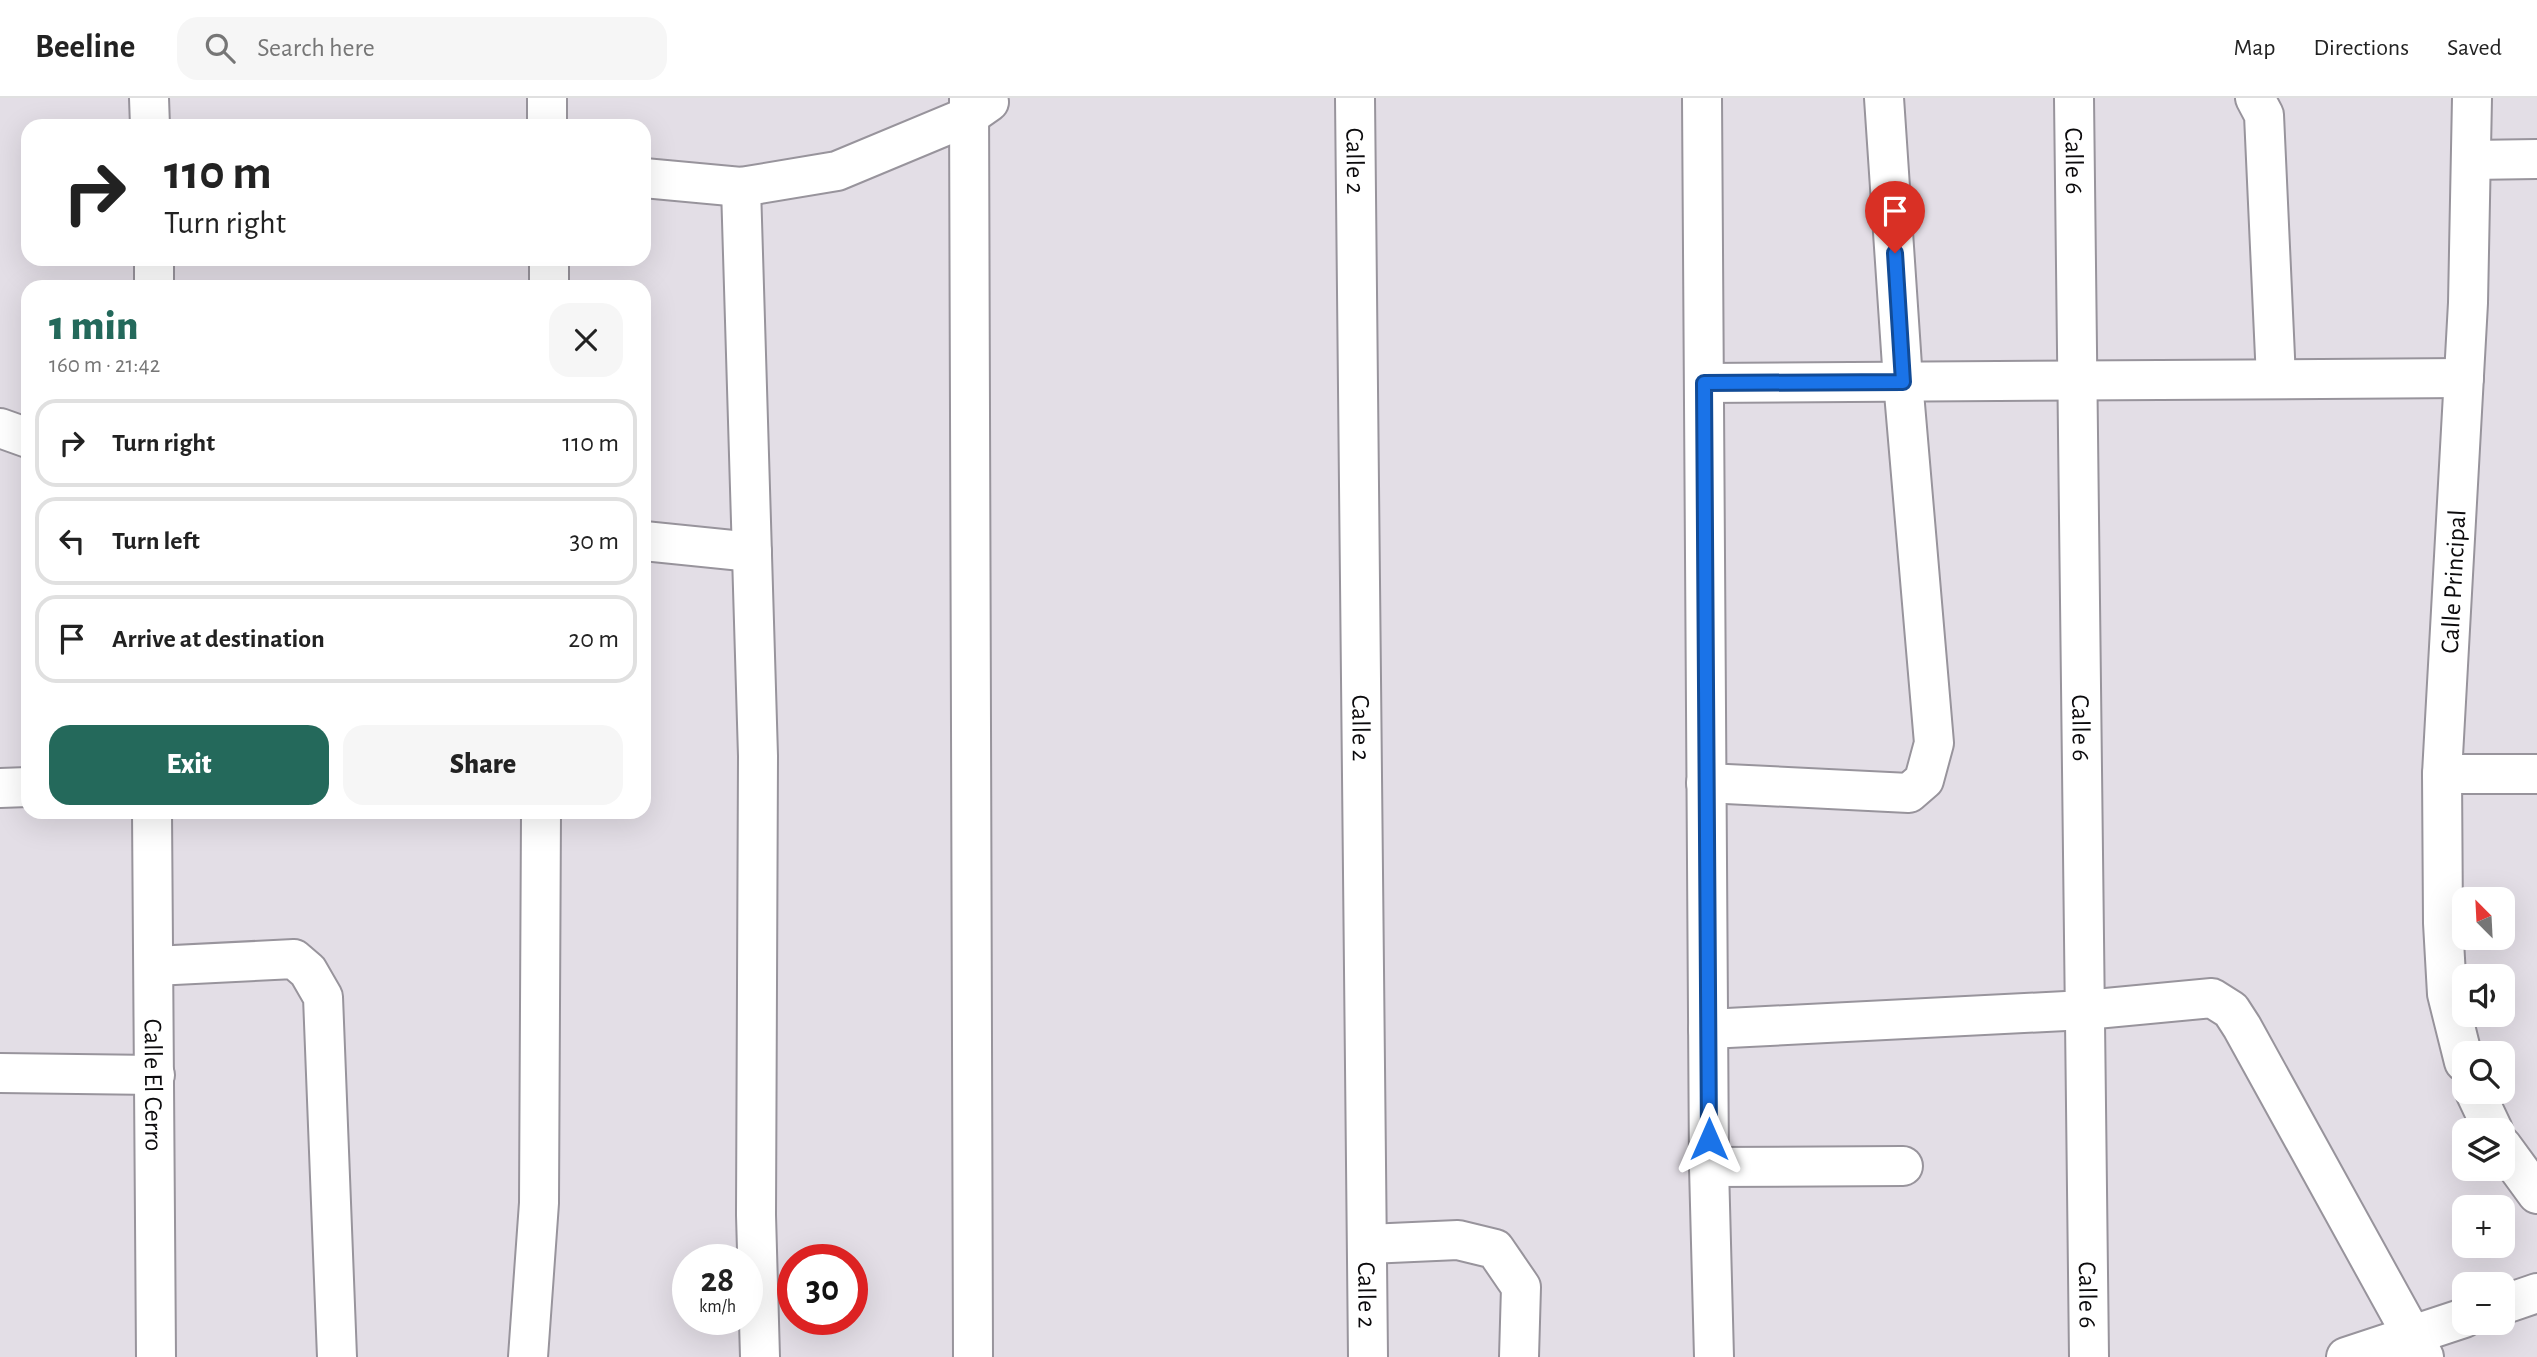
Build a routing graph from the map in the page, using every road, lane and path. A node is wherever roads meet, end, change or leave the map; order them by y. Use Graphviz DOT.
graph roads {
  1 [pos="149,98"];
  2 [pos="547,98"];
  3 [pos="1355,98"];
  4 [pos="1702,98"];
  5 [pos="1884,98"];
  6 [pos="2074,98"];
  7 [pos="2255,98"];
  8 [pos="2472,98"];
  9 [pos="977,104"];
  10 [pos="150,119"];
  11 [pos="547,119"];
  12 [pos="2537,159"];
  13 [pos="2472,160"];
  14 [pos="651,179"];
  15 [pos="741,187"];
  16 [pos="2276,379"];
  17 [pos="2464,379"];
  18 [pos="2077,380"];
  19 [pos="1903,382"];
  20 [pos="1704,383"];
  21 [pos="0,429"];
  22 [pos="21,436"];
  23 [pos="651,542"];
  24 [pos="752,552"];
  25 [pos="2442,774"];
  26 [pos="2537,774"];
  27 [pos="1706,783"];
  28 [pos="21,787"];
  29 [pos="0,788"];
  30 [pos="152,819"];
  31 [pos="541,819"];
  32 [pos="154,966"];
  33 [pos="2085,1010"];
  34 [pos="1708,1029"];
  35 [pos="2459,1041"];
  36 [pos="0,1073"];
  37 [pos="155,1074"];
  38 [pos="2515,1164"];
  39 [pos="1903,1166"];
  40 [pos="1709,1167"];
  41 [pos="2537,1194"];
  42 [pos="1368,1244"];
  43 [pos="2537,1293"];
  44 [pos="2515,1301"];
  45 [pos="2452,1325"];
  46 [pos="2417,1346"];
  47 [pos="156,1357"];
  48 [pos="337,1357"];
  49 [pos="528,1357"];
  50 [pos="760,1357"];
  51 [pos="973,1357"];
  52 [pos="1368,1357"];
  53 [pos="1520,1357"];
  54 [pos="1714,1357"];
  55 [pos="2089,1357"];
  56 [pos="2346,1357"];
  1 -- 10 [label="street"];
  2 -- 11 [label="street"];
  3 -- 42 [label="street, Calle 2"];
  4 -- 20 [label="street"];
  5 -- 19 [label="street"];
  6 -- 18 [label="street, Calle 6"];
  7 -- 16 [label="street"];
  8 -- 13 [label="street, Calle Principal"];
  9 -- 15 [label="street"];
  9 -- 51 [label="street"];
  12 -- 13 [label="street"];
  13 -- 17 [label="street, Calle Principal"];
  14 -- 15 [label="street"];
  15 -- 24 [label="street"];
  16 -- 17 [label="street"];
  16 -- 18 [label="street"];
  17 -- 25 [label="street, Calle Principal"];
  18 -- 19 [label="street"];
  18 -- 33 [label="street, Calle 6"];
  19 -- 20 [label="street"];
  19 -- 27 [label="street"];
  20 -- 27 [label="street"];
  21 -- 22 [label="street"];
  23 -- 24 [label="street"];
  24 -- 50 [label="street"];
  25 -- 26 [label="street"];
  25 -- 35 [label="street, Calle Principal"];
  27 -- 34 [label="street"];
  28 -- 29 [label="street"];
  30 -- 32 [label="street, Calle El Cerro"];
  31 -- 49 [label="street"];
  32 -- 37 [label="street, Calle El Cerro"];
  32 -- 48 [label="street"];
  33 -- 34 [label="street"];
  33 -- 46 [label="street"];
  33 -- 55 [label="street, Calle 6"];
  34 -- 40 [label="street"];
  36 -- 37 [label="street"];
  37 -- 47 [label="street, Calle El Cerro"];
  38 -- 41 [label="street"];
  39 -- 40 [label="street"];
  40 -- 54 [label="street"];
  42 -- 52 [label="street, Calle 2"];
  42 -- 53 [label="street"];
  43 -- 44 [label="street"];
  45 -- 46 [label="street"];
  46 -- 56 [label="street"];
}
